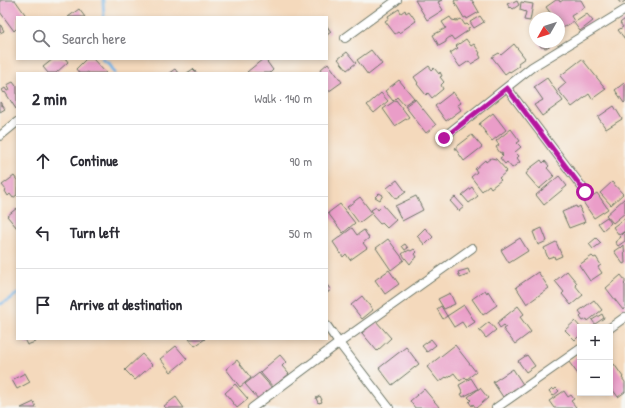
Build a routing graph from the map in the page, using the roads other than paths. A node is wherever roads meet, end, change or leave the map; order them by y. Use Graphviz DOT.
graph roads {
  1 [pos="397,0"];
  2 [pos="625,10"];
  3 [pos="345,38"];
  4 [pos="507,88"];
  5 [pos="16,123"];
  6 [pos="0,136"];
  7 [pos="444,138"];
  8 [pos="585,192"];
  9 [pos="472,248"];
  10 [pos="625,317"];
  11 [pos="613,326"];
  12 [pos="328,327"];
  13 [pos="339,343"];
  14 [pos="577,351"];
  15 [pos="252,408"];
  16 [pos="389,408"];
  17 [pos="496,408"];
  1 -- 3 [label="street"];
  2 -- 4 [label="street"];
  4 -- 7 [label="street"];
  4 -- 8 [label="street"];
  5 -- 6 [label="street"];
  9 -- 13 [label="street"];
  10 -- 11 [label="street"];
  12 -- 13 [label="street"];
  13 -- 15 [label="street"];
  13 -- 16 [label="street"];
  14 -- 17 [label="street"];
}
